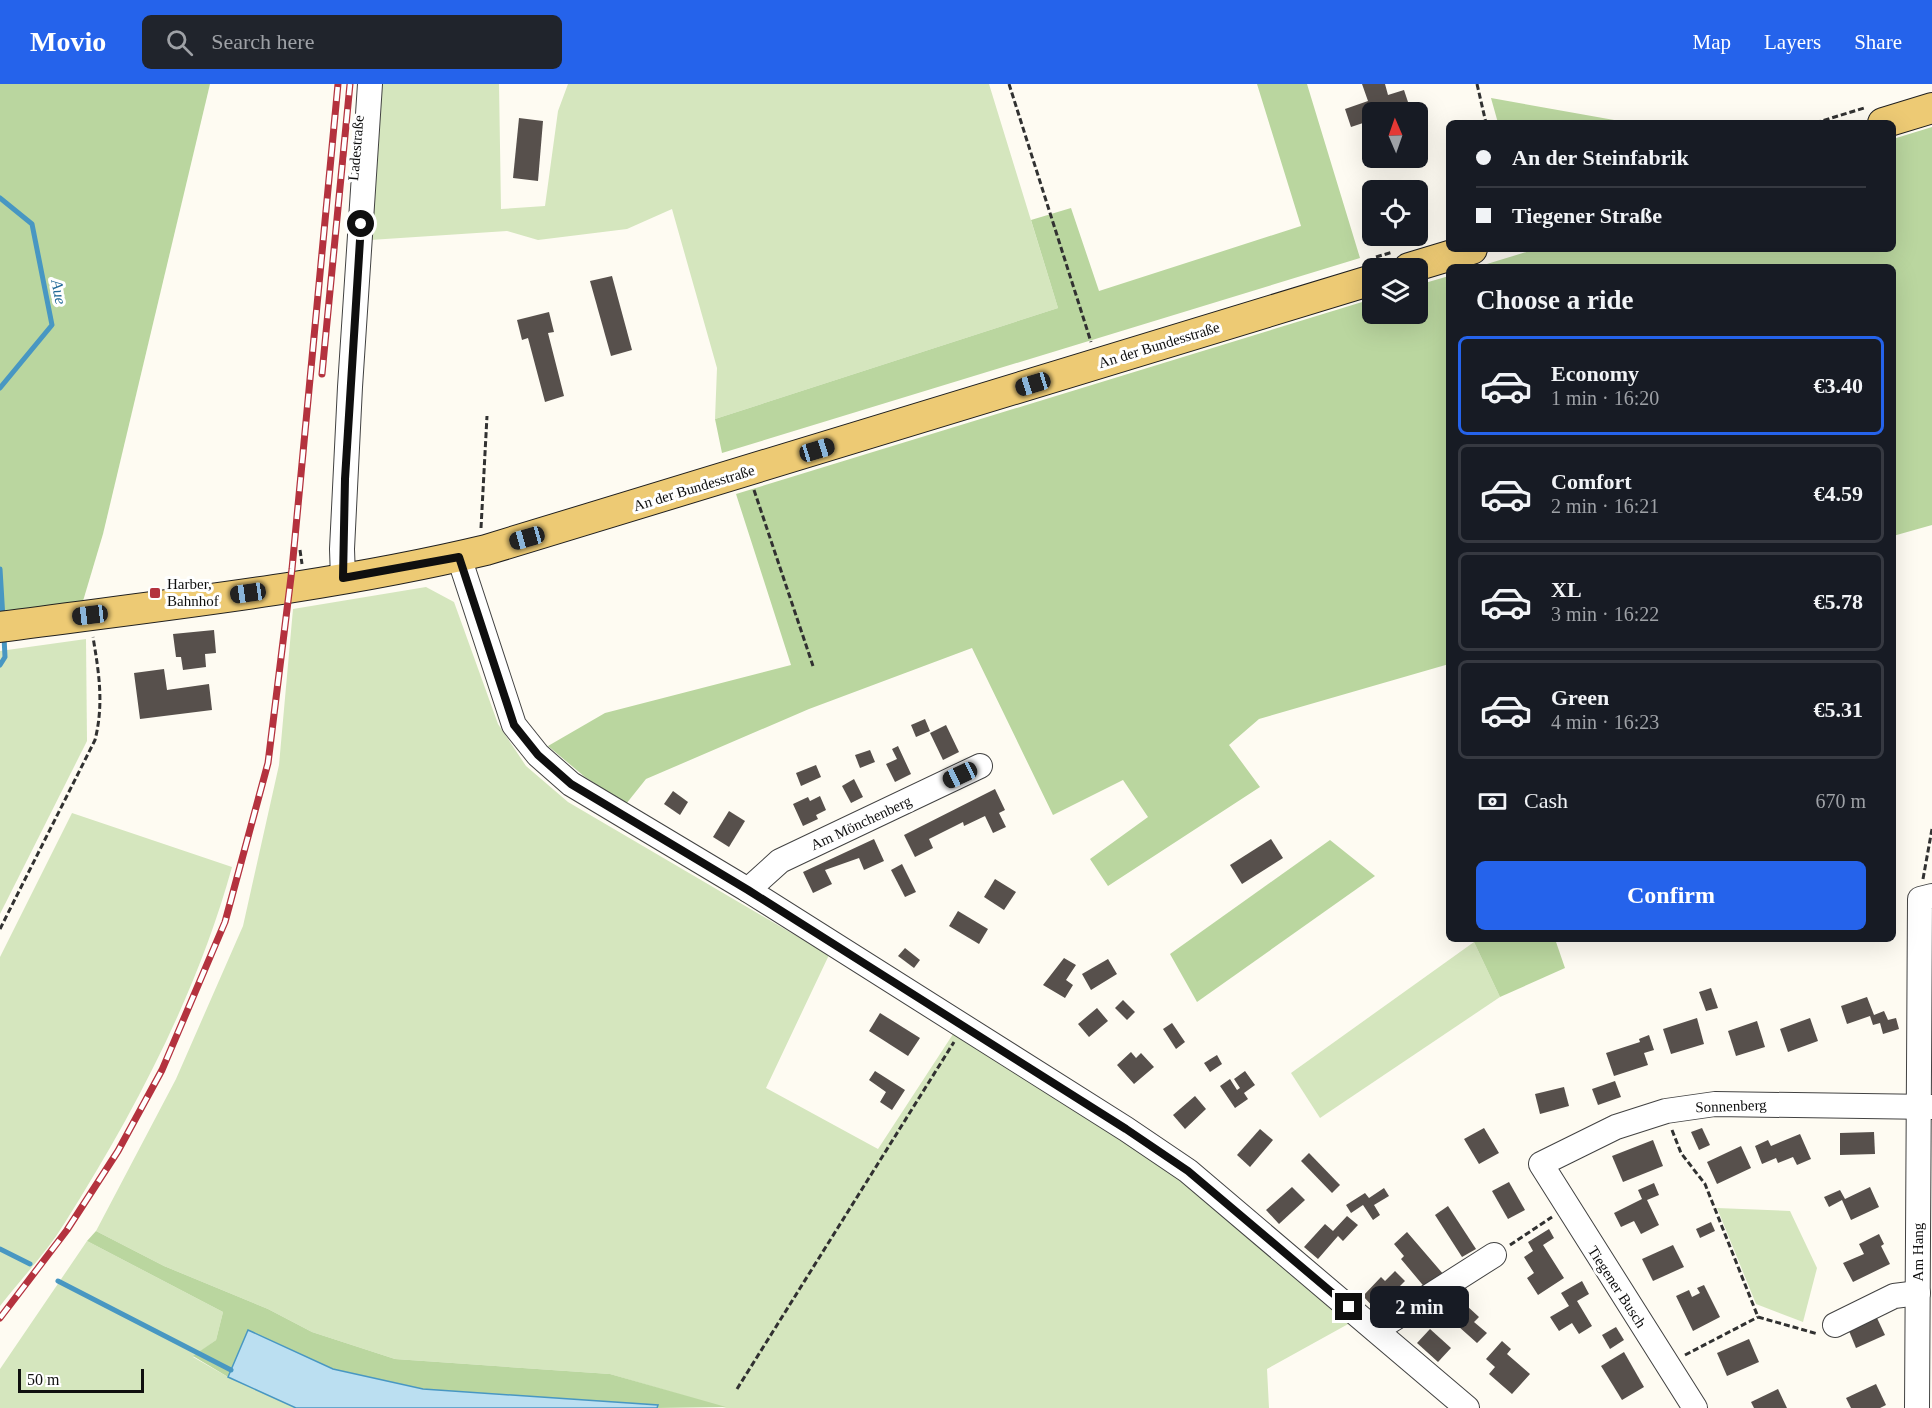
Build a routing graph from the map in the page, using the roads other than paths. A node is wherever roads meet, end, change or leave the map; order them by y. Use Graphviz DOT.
graph roads {
  1 [pos="361,84"];
  2 [pos="370,84"];
  3 [pos="1932,108"];
  4 [pos="1893,120"];
  5 [pos="1462,252"];
  6 [pos="1428,262"];
  7 [pos="1362,283"];
  8 [pos="350,387"];
  9 [pos="459,557"];
  10 [pos="343,578"];
  11 [pos="12,625"];
  12 [pos="980,766"];
  13 [pos="748,890"];
  14 [pos="1926,897"];
  15 [pos="1925,1107"];
  16 [pos="1541,1164"];
  17 [pos="1494,1256"];
  18 [pos="1918,1293"];
  19 [pos="1835,1325"];
  20 [pos="1376,1330"];
  21 [pos="1467,1408"];
  22 [pos="1695,1408"];
  23 [pos="1917,1408"];
  1 -- 8 [label="street, Ladestraße"];
  2 -- 8 [label="street"];
  3 -- 4 [label="main road"];
  5 -- 6 [label="main road"];
  7 -- 9 [label="main road, An der Bundesstraße"];
  8 -- 10 [label="street"];
  9 -- 10 [label="main road, An der Bundesstraße"];
  9 -- 13 [label="street"];
  10 -- 11 [label="main road, An der Bundesstraße"];
  12 -- 13 [label="street, Am Mönchenberg"];
  13 -- 20 [label="street"];
  14 -- 15 [label="street, Am Hang"];
  15 -- 16 [label="street, Sonnenberg"];
  15 -- 18 [label="street, Am Hang"];
  16 -- 22 [label="street, Tiegener Busch"];
  17 -- 20 [label="street"];
  18 -- 19 [label="street, Am Hang"];
  18 -- 23 [label="street, Am Hang"];
  20 -- 21 [label="street"];
}
